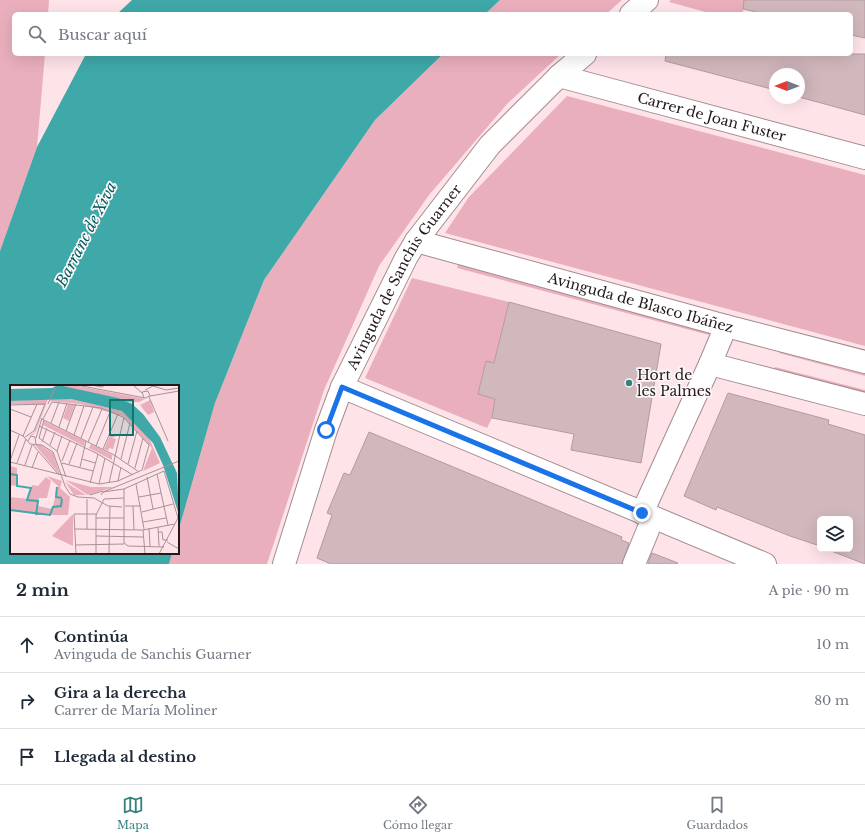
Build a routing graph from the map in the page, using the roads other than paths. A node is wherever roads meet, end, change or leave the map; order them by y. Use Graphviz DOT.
graph roads {
  1 [pos="647,0"];
  2 [pos="633,12"];
  3 [pos="583,56"];
  4 [pos="559,76"];
  5 [pos="865,158"];
  6 [pos="416,241"];
  7 [pos="726,326"];
  8 [pos="865,362"];
  9 [pos="710,364"];
  10 [pos="342,387"];
  11 [pos="865,404"];
  12 [pos="645,522"];
  13 [pos="284,564"];
  14 [pos="634,564"];
  15 [pos="765,564"];
  1 -- 2 [label="street"];
  3 -- 4 [label="street, Avinguda de Sanchis Guarner"];
  4 -- 5 [label="street, Carrer de Joan Fuster"];
  4 -- 6 [label="street, Avinguda de Sanchis Guarner"];
  6 -- 7 [label="street, Avinguda de Blasco Ibáñez"];
  6 -- 10 [label="street, Avinguda de Sanchis Guarner"];
  7 -- 8 [label="street, Avinguda de Blasco Ibáñez"];
  7 -- 9 [label="street"];
  9 -- 11 [label="street"];
  9 -- 12 [label="street"];
  10 -- 12 [label="street"];
  10 -- 13 [label="street, Avinguda de Sanchis Guarner"];
  12 -- 14 [label="street"];
  12 -- 15 [label="street"];
}
